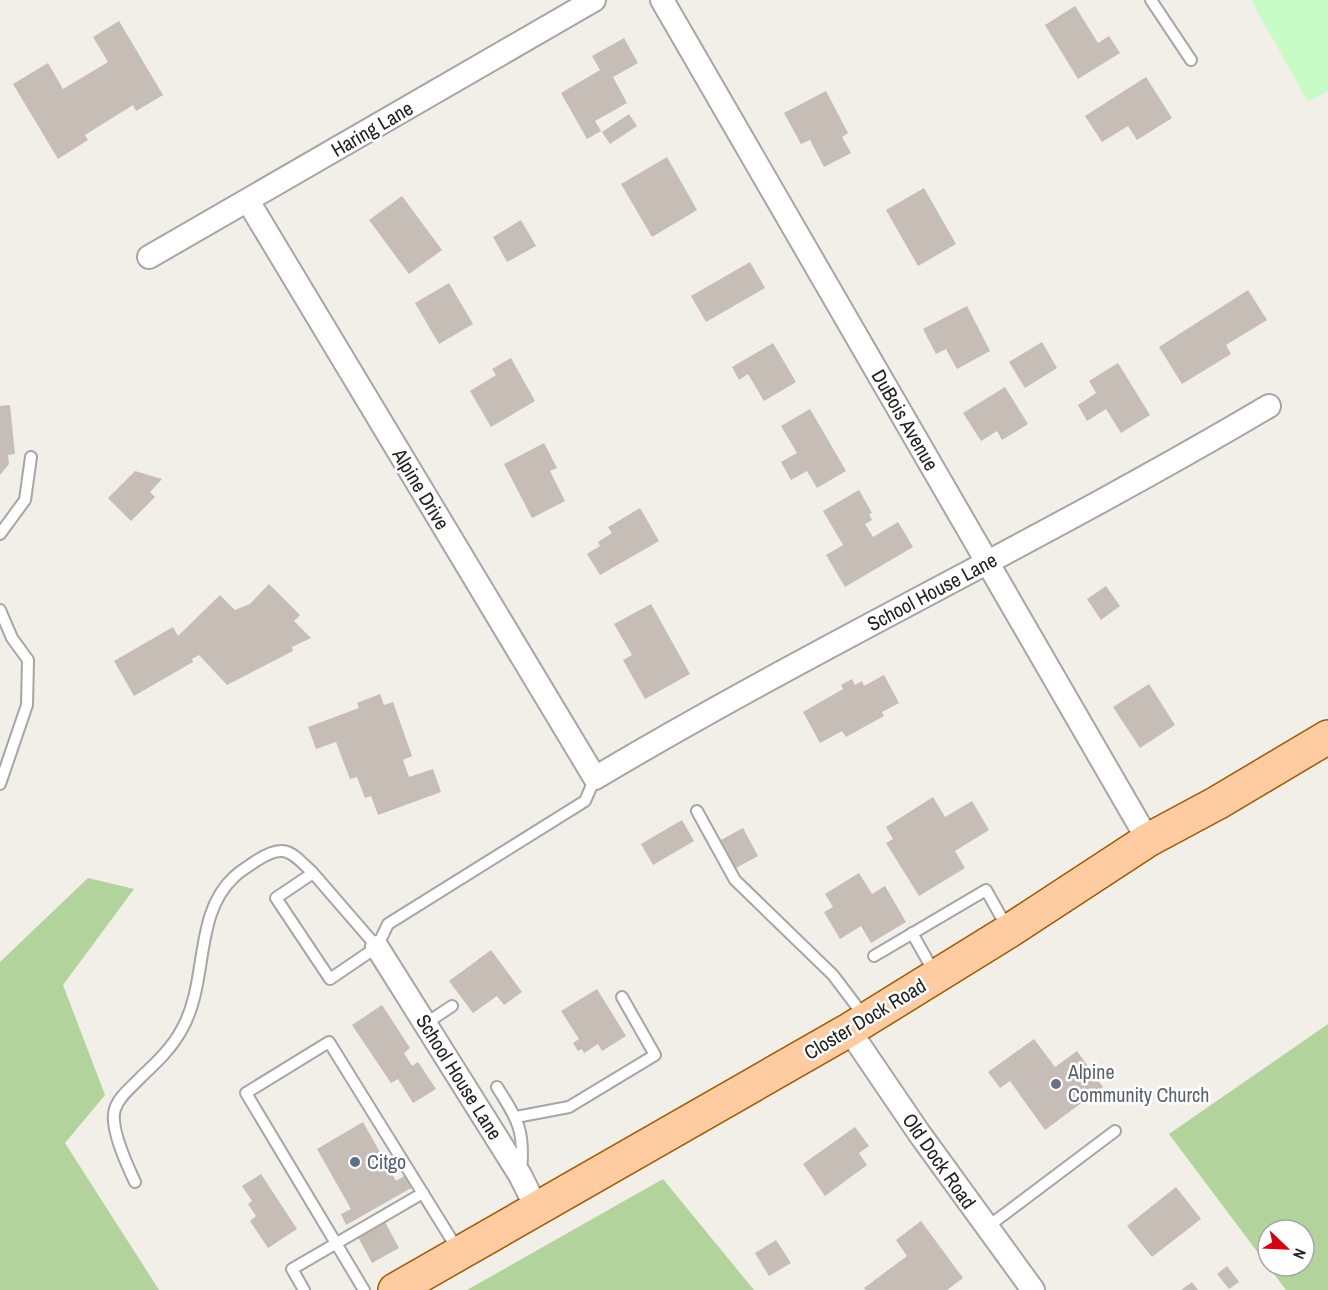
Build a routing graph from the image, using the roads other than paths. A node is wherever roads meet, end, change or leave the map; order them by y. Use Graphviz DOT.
graph roads {
  1 [pos="594,0"];
  2 [pos="662,0"];
  3 [pos="1151,0"];
  4 [pos="1191,60"];
  5 [pos="248,201"];
  6 [pos="149,257"];
  7 [pos="1269,406"];
  8 [pos="32,457"];
  9 [pos="0,534"];
  10 [pos="987,562"];
  11 [pos="0,610"];
  12 [pos="1328,737"];
  13 [pos="595,778"];
  14 [pos="0,784"];
  15 [pos="697,812"];
  16 [pos="1148,840"];
  17 [pos="313,873"];
  18 [pos="1009,931"];
  19 [pos="912,933"];
  20 [pos="377,947"];
  21 [pos="874,956"];
  22 [pos="937,976"];
  23 [pos="621,997"];
  24 [pos="453,1006"];
  25 [pos="425,1024"];
  26 [pos="858,1025"];
  27 [pos="497,1088"];
  28 [pos="516,1118"];
  29 [pos="1114,1131"];
  30 [pos="520,1175"];
  31 [pos="135,1182"];
  32 [pos="423,1193"];
  33 [pos="537,1209"];
  34 [pos="986,1228"];
  35 [pos="336,1242"];
  36 [pos="460,1253"];
  37 [pos="304,1290"];
  38 [pos="364,1290"];
  39 [pos="395,1290"];
  40 [pos="1033,1290"];
  1 -- 5 [label="street, Haring Lane"];
  2 -- 10 [label="street, DuBois Avenue"];
  3 -- 4 [label="lane"];
  5 -- 6 [label="street, Haring Lane"];
  5 -- 13 [label="street, Alpine Drive"];
  7 -- 10 [label="street, School House Lane"];
  8 -- 9 [label="lane"];
  10 -- 13 [label="street, School House Lane"];
  10 -- 16 [label="street, DuBois Avenue"];
  11 -- 14 [label="lane"];
  12 -- 16 [label="main road, Closter Dock Road"];
  13 -- 20 [label="lane"];
  15 -- 26 [label="lane"];
  16 -- 18 [label="main road, Closter Dock Road"];
  17 -- 20 [label="lane"];
  17 -- 20 [label="lane"];
  17 -- 31 [label="lane"];
  18 -- 19 [label="lane"];
  18 -- 22 [label="main road, Closter Dock Road"];
  19 -- 21 [label="lane"];
  19 -- 22 [label="lane"];
  20 -- 25 [label="street, School House Lane"];
  22 -- 26 [label="main road, Closter Dock Road"];
  23 -- 28 [label="lane"];
  24 -- 25 [label="lane"];
  25 -- 30 [label="street, School House Lane"];
  26 -- 33 [label="main road, Closter Dock Road"];
  26 -- 34 [label="street, Old Dock Road"];
  27 -- 28 [label="lane"];
  28 -- 30 [label="lane"];
  29 -- 34 [label="lane"];
  30 -- 33 [label="street, School House Lane"];
  32 -- 35 [label="lane"];
  32 -- 35 [label="lane"];
  32 -- 36 [label="lane"];
  33 -- 36 [label="main road, Closter Dock Road"];
  34 -- 40 [label="street, Old Dock Road"];
  35 -- 37 [label="lane"];
  35 -- 38 [label="lane"];
  36 -- 39 [label="main road, Closter Dock Road"];
}
